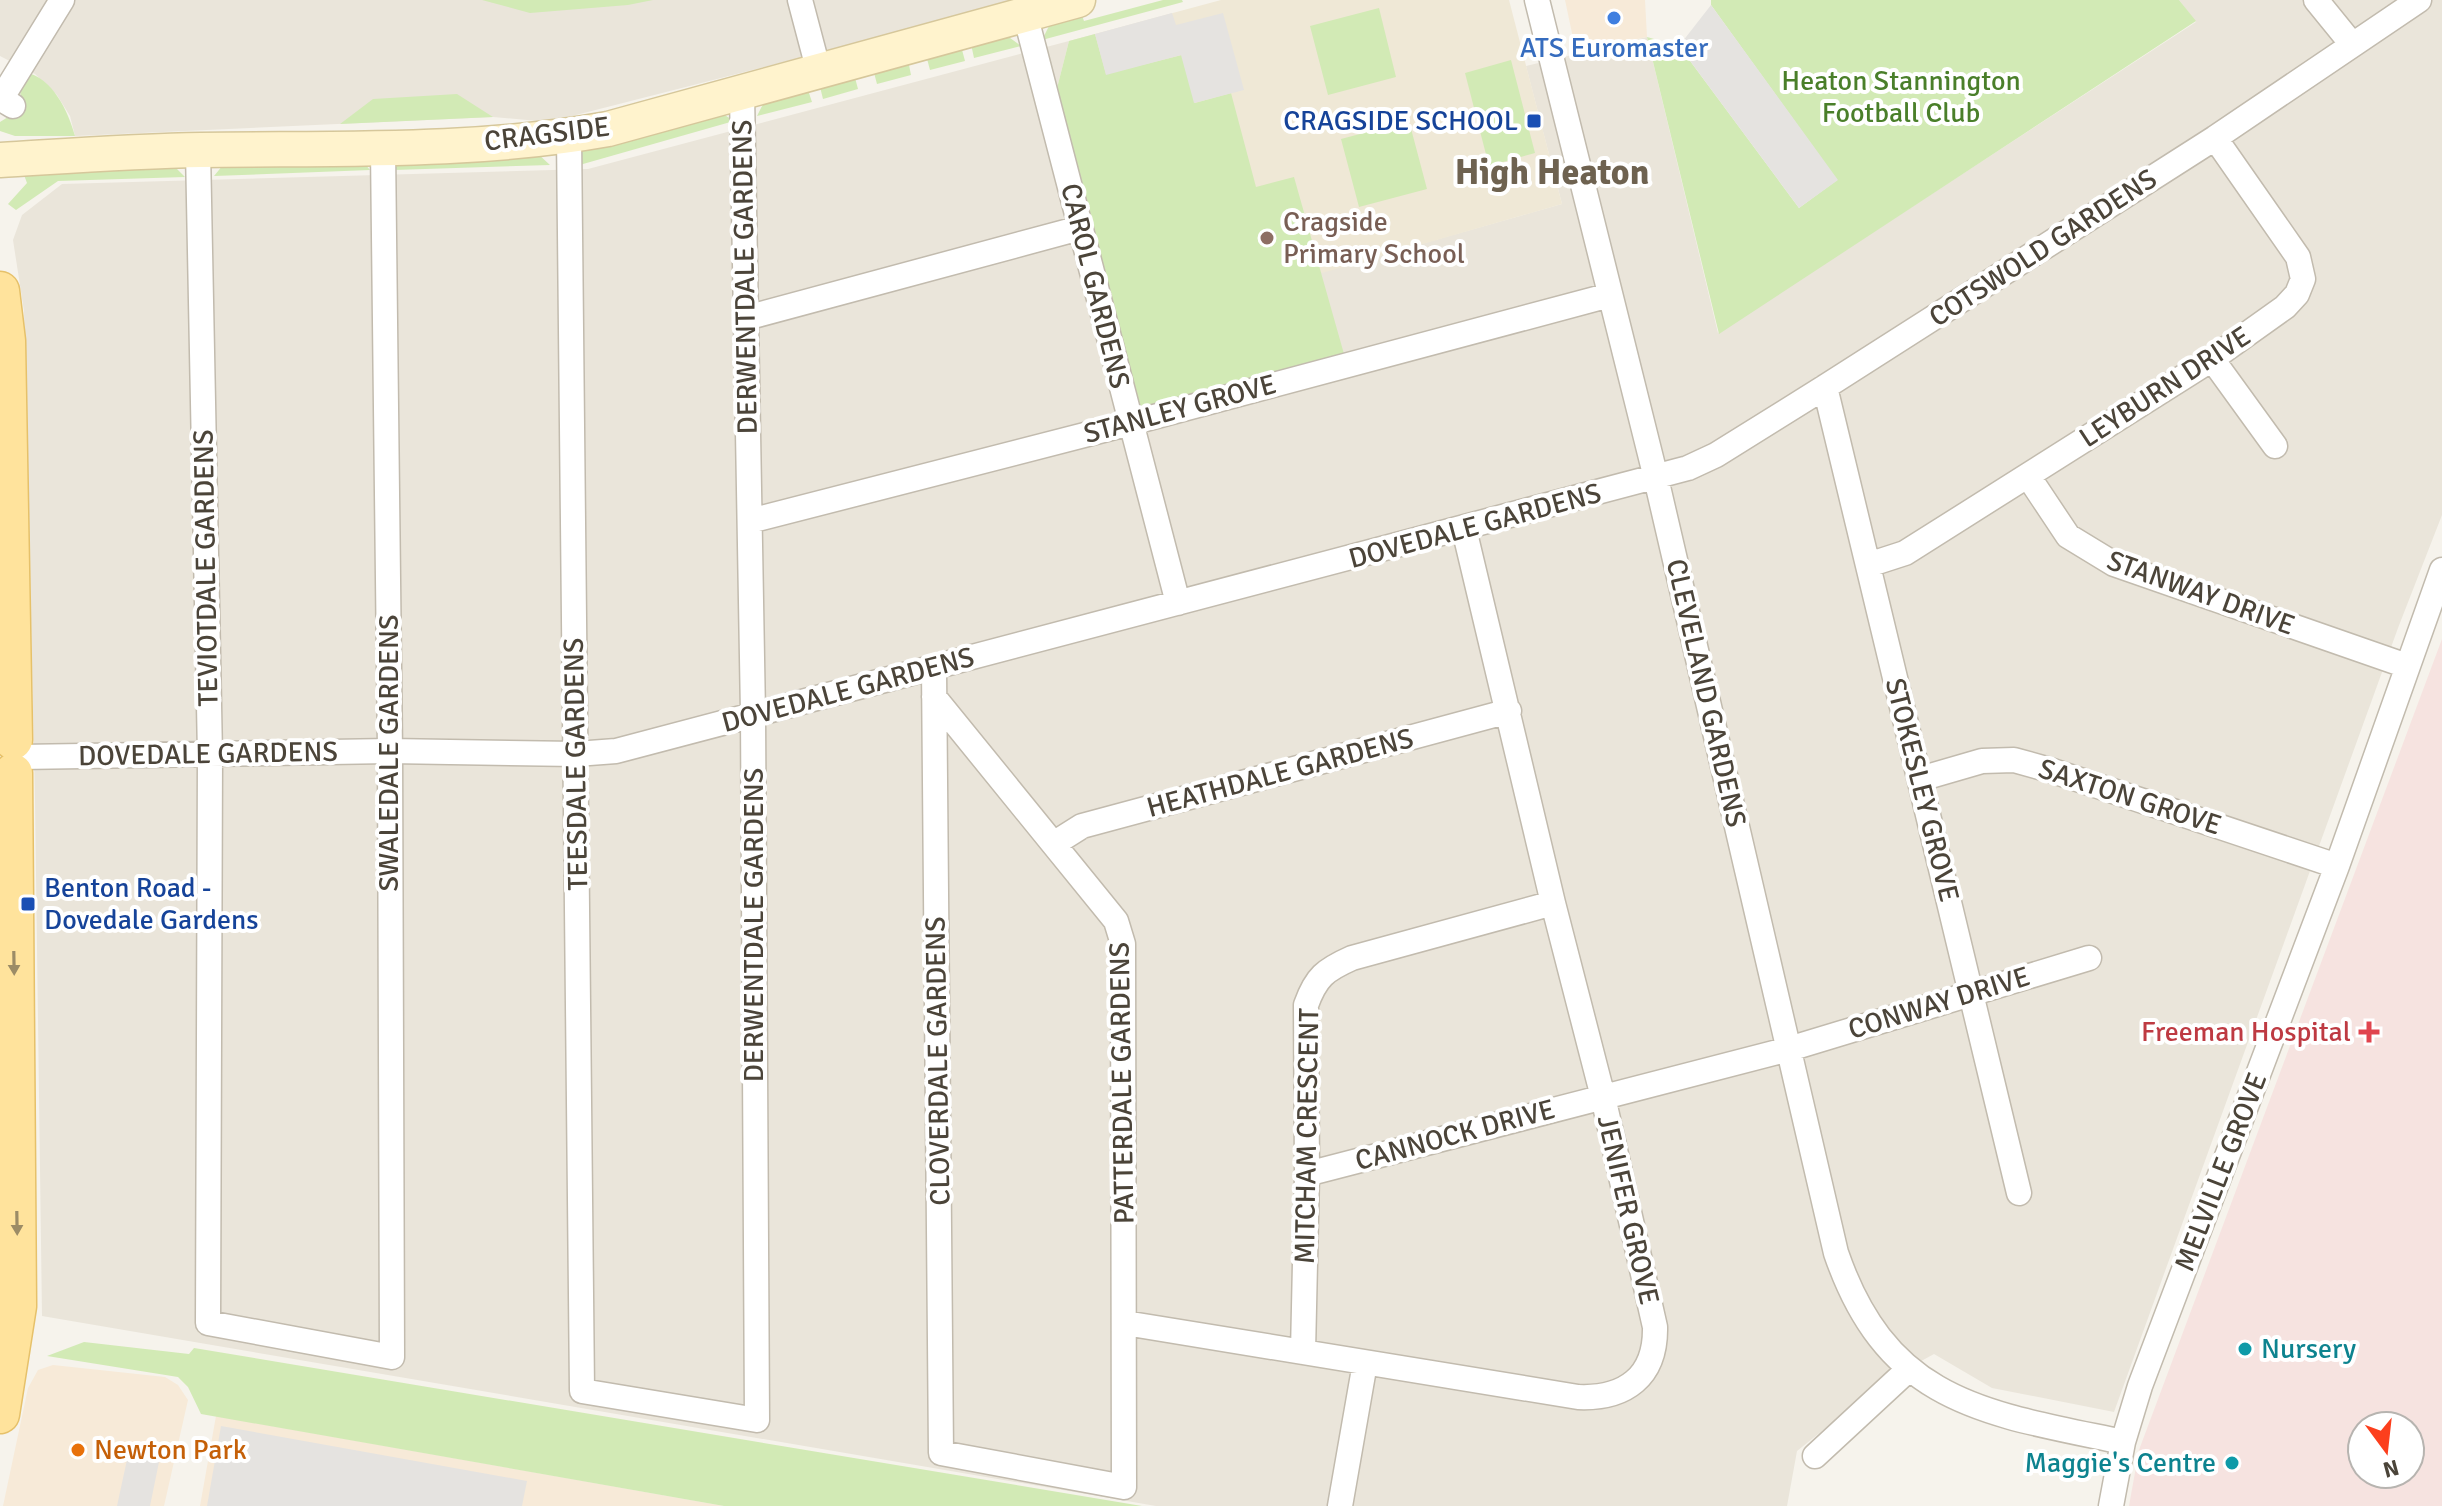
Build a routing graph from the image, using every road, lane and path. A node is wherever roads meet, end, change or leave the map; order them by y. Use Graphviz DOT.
graph roads {
  1 [pos="62,0"];
  2 [pos="800,0"];
  3 [pos="1078,0"];
  4 [pos="1537,0"];
  5 [pos="2316,0"];
  6 [pos="2419,0"];
  7 [pos="1025,14"];
  8 [pos="2351,43"];
  9 [pos="819,72"];
  10 [pos="742,94"];
  11 [pos="13,106"];
  12 [pos="569,136"];
  13 [pos="2215,138"];
  14 [pos="383,149"];
  15 [pos="198,150"];
  16 [pos="0,160"];
  17 [pos="1080,228"];
  18 [pos="0,291"];
  19 [pos="1610,295"];
  20 [pos="746,318"];
  21 [pos="2212,359"];
  22 [pos="1825,387"];
  23 [pos="1131,423"];
  24 [pos="2275,446"];
  25 [pos="2028,476"];
  26 [pos="1656,478"];
  27 [pos="750,521"];
  28 [pos="1464,529"];
  29 [pos="1868,565"];
  30 [pos="2442,570"];
  31 [pos="1178,603"];
  32 [pos="2407,666"];
  33 [pos="934,669"];
  34 [pos="934,697"];
  35 [pos="1509,711"];
  36 [pos="753,714"];
  37 [pos="390,751"];
  38 [pos="576,754"];
  39 [pos="210,755"];
  40 [pos="9,757"];
  41 [pos="1920,779"];
  42 [pos="1055,843"];
  43 [pos="2337,866"];
  44 [pos="1553,903"];
  45 [pos="2089,958"];
  46 [pos="1971,994"];
  47 [pos="1789,1049"];
  48 [pos="1603,1097"];
  49 [pos="1307,1174"];
  50 [pos="2019,1193"];
  51 [pos="208,1323"];
  52 [pos="1125,1323"];
  53 [pos="1303,1352"];
  54 [pos="1365,1363"];
  55 [pos="1909,1369"];
  56 [pos="582,1391"];
  57 [pos="0,1414"];
  58 [pos="2123,1442"];
  59 [pos="1815,1456"];
  60 [pos="1124,1487"];
  61 [pos="1340,1506"];
  62 [pos="2111,1506"];
  1 -- 11 [label="street"];
  2 -- 9 [label="street"];
  3 -- 7 [label="street, CRAGSIDE"];
  4 -- 19 [label="street, CLEVELAND GARDENS"];
  5 -- 8 [label="street"];
  6 -- 8 [label="street, COTSWOLD GARDENS"];
  7 -- 9 [label="street, CRAGSIDE"];
  7 -- 17 [label="street, CAROL GARDENS"];
  8 -- 13 [label="street, COTSWOLD GARDENS"];
  9 -- 10 [label="street, CRAGSIDE"];
  10 -- 12 [label="street, CRAGSIDE"];
  10 -- 20 [label="street, DERWENTDALE GARDENS"];
  12 -- 14 [label="street, CRAGSIDE"];
  12 -- 38 [label="street, TEESDALE GARDENS"];
  13 -- 21 [label="street, LEYBURN DRIVE"];
  13 -- 22 [label="street, COTSWOLD GARDENS"];
  14 -- 15 [label="street, CRAGSIDE"];
  14 -- 37 [label="street, SWALEDALE GARDENS"];
  15 -- 16 [label="street, CRAGSIDE"];
  15 -- 39 [label="street, TEVIOTDALE GARDENS"];
  17 -- 20 [label="street"];
  17 -- 23 [label="street, CAROL GARDENS"];
  18 -- 40 [label="main road"];
  19 -- 23 [label="street, STANLEY GROVE"];
  19 -- 26 [label="street, CLEVELAND GARDENS"];
  20 -- 27 [label="street, DERWENTDALE GARDENS"];
  21 -- 24 [label="street"];
  21 -- 25 [label="street, LEYBURN DRIVE"];
  22 -- 26 [label="street, COTSWOLD GARDENS"];
  22 -- 29 [label="street, STOKESLEY GROVE"];
  23 -- 27 [label="street, STANLEY GROVE"];
  23 -- 31 [label="street, CAROL GARDENS"];
  25 -- 29 [label="street, LEYBURN DRIVE"];
  25 -- 32 [label="street, STANWAY DRIVE"];
  26 -- 28 [label="street, DOVEDALE GARDENS"];
  26 -- 47 [label="street, CLEVELAND GARDENS"];
  27 -- 36 [label="street, DERWENTDALE GARDENS"];
  28 -- 31 [label="street, DOVEDALE GARDENS"];
  28 -- 35 [label="street, JENIFER GROVE"];
  29 -- 41 [label="street, STOKESLEY GROVE"];
  30 -- 32 [label="street, MELVILLE GROVE"];
  31 -- 33 [label="street, DOVEDALE GARDENS"];
  32 -- 43 [label="street, MELVILLE GROVE"];
  33 -- 34 [label="street, CLOVERDALE GARDENS"];
  33 -- 36 [label="street, DOVEDALE GARDENS"];
  34 -- 42 [label="street, PATTERDALE GARDENS"];
  34 -- 60 [label="street, CLOVERDALE GARDENS"];
  35 -- 42 [label="street, HEATHDALE GARDENS"];
  35 -- 44 [label="street, JENIFER GROVE"];
  36 -- 38 [label="street, DOVEDALE GARDENS"];
  36 -- 56 [label="street, DERWENTDALE GARDENS"];
  37 -- 38 [label="street, DOVEDALE GARDENS"];
  37 -- 39 [label="street, DOVEDALE GARDENS"];
  37 -- 51 [label="street, SWALEDALE GARDENS"];
  38 -- 56 [label="street, TEESDALE GARDENS"];
  39 -- 40 [label="street, DOVEDALE GARDENS"];
  39 -- 51 [label="street, TEVIOTDALE GARDENS"];
  40 -- 57 [label="main road, one-way"];
  41 -- 43 [label="street, SAXTON GROVE"];
  41 -- 46 [label="street, STOKESLEY GROVE"];
  42 -- 52 [label="street, PATTERDALE GARDENS"];
  43 -- 58 [label="street, MELVILLE GROVE"];
  44 -- 48 [label="street, JENIFER GROVE"];
  44 -- 49 [label="street, MITCHAM CRESCENT"];
  45 -- 46 [label="street, CONWAY DRIVE"];
  46 -- 47 [label="street, CONWAY DRIVE"];
  46 -- 50 [label="street, STOKESLEY GROVE"];
  47 -- 48 [label="street, CANNOCK DRIVE"];
  47 -- 55 [label="street, CLEVELAND GARDENS"];
  48 -- 49 [label="street, CANNOCK DRIVE"];
  48 -- 54 [label="street, JENIFER GROVE"];
  49 -- 53 [label="street, MITCHAM CRESCENT"];
  52 -- 53 [label="street, JENIFER GROVE"];
  52 -- 60 [label="street, PATTERDALE GARDENS"];
  53 -- 54 [label="street, JENIFER GROVE"];
  54 -- 61 [label="street"];
  55 -- 58 [label="street, CLEVELAND GARDENS"];
  55 -- 59 [label="street"];
  58 -- 62 [label="street, MELVILLE GROVE"];
}
